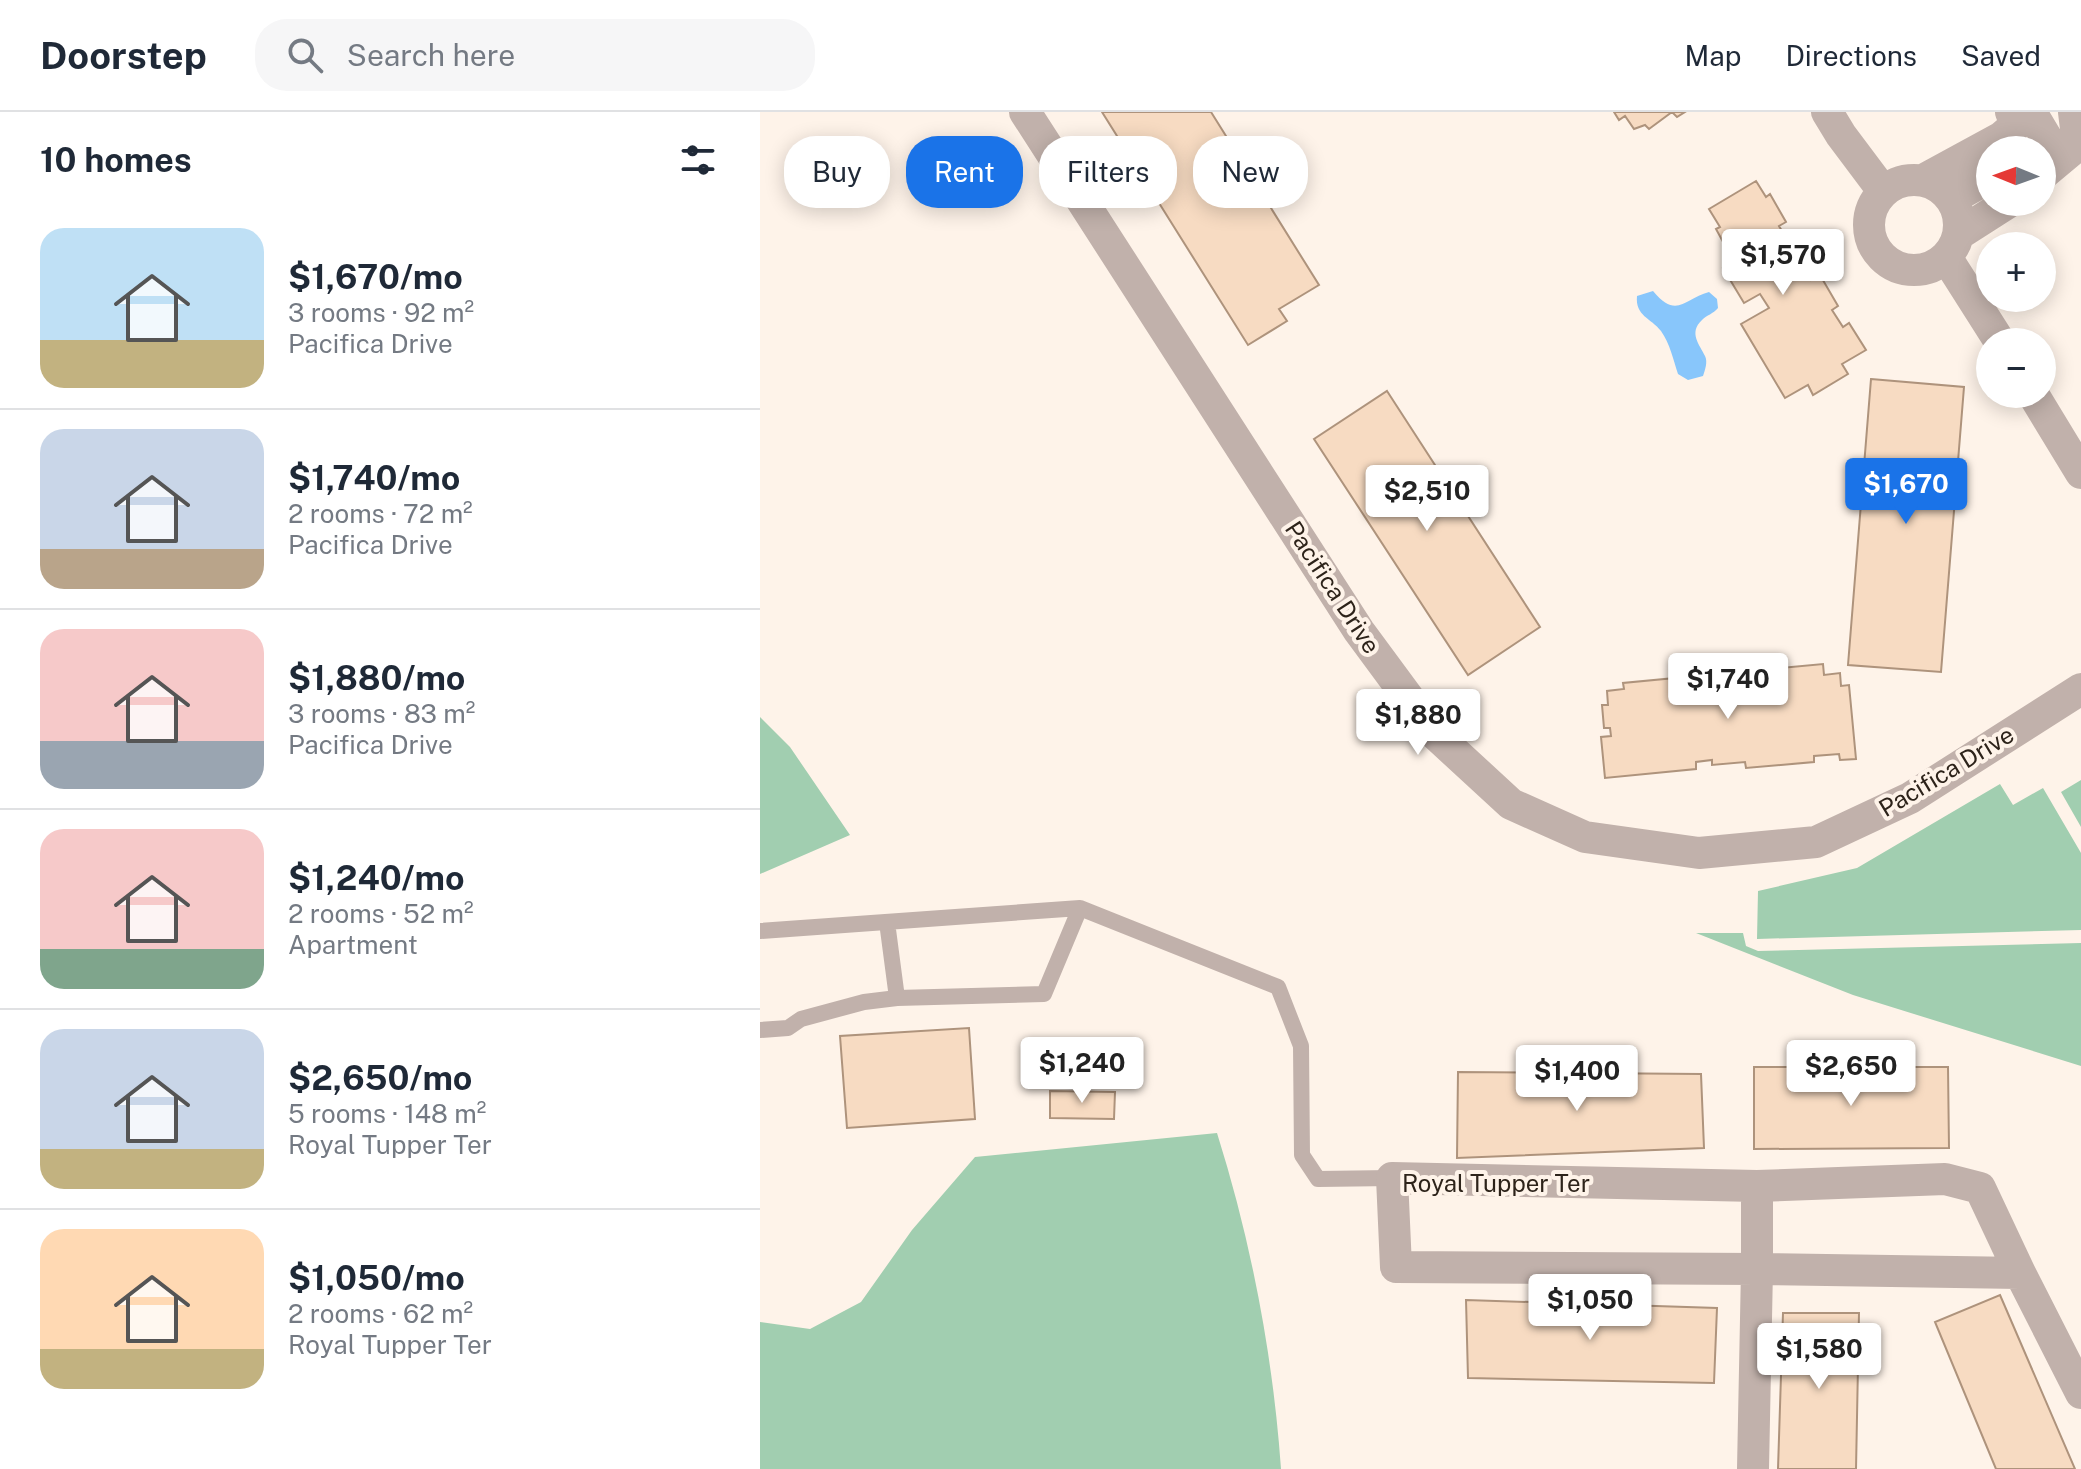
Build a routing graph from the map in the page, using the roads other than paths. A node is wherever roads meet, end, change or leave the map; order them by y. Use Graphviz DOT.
graph roads {
  1 [pos="1025,112"];
  2 [pos="1827,112"];
  3 [pos="2074,112"];
  4 [pos="2019,125"];
  5 [pos="2065,155"];
  6 [pos="1923,180"];
  7 [pos="1976,185"];
  8 [pos="1883,191"];
  9 [pos="1951,199"];
  10 [pos="1990,216"];
  11 [pos="1952,245"];
  12 [pos="1993,328"];
  13 [pos="2042,408"];
  14 [pos="2081,473"];
  15 [pos="2081,689"];
  16 [pos="1080,908"];
  17 [pos="887,922"];
  18 [pos="760,931"];
  19 [pos="897,998"];
  20 [pos="760,1030"];
  21 [pos="1392,1178"];
  22 [pos="1757,1186"];
  23 [pos="1757,1269"];
  24 [pos="2020,1273"];
  25 [pos="2081,1393"];
  26 [pos="1753,1469"];
  1 -- 15 [label="street, Pacifica Drive"];
  2 -- 8 [label="street"];
  3 -- 5 [label="street"];
  4 -- 5 [label="street"];
  4 -- 6 [label="street"];
  6 -- 8 [label="street"];
  6 -- 9 [label="street"];
  7 -- 9 [label="street"];
  8 -- 11 [label="street"];
  9 -- 11 [label="street"];
  10 -- 11 [label="street"];
  11 -- 12 [label="street"];
  13 -- 14 [label="street"];
  16 -- 17 [label="lane"];
  16 -- 19 [label="lane"];
  16 -- 21 [label="lane"];
  17 -- 18 [label="lane"];
  17 -- 19 [label="lane"];
  19 -- 20 [label="lane"];
  21 -- 22 [label="street, Royal Tupper Ter"];
  21 -- 23 [label="street, Royal Tupper Ter"];
  22 -- 23 [label="street"];
  22 -- 24 [label="street, Royal Tupper Ter"];
  23 -- 24 [label="street, Royal Tupper Ter"];
  23 -- 26 [label="street"];
  24 -- 25 [label="street, Royal Tupper Ter"];
}
